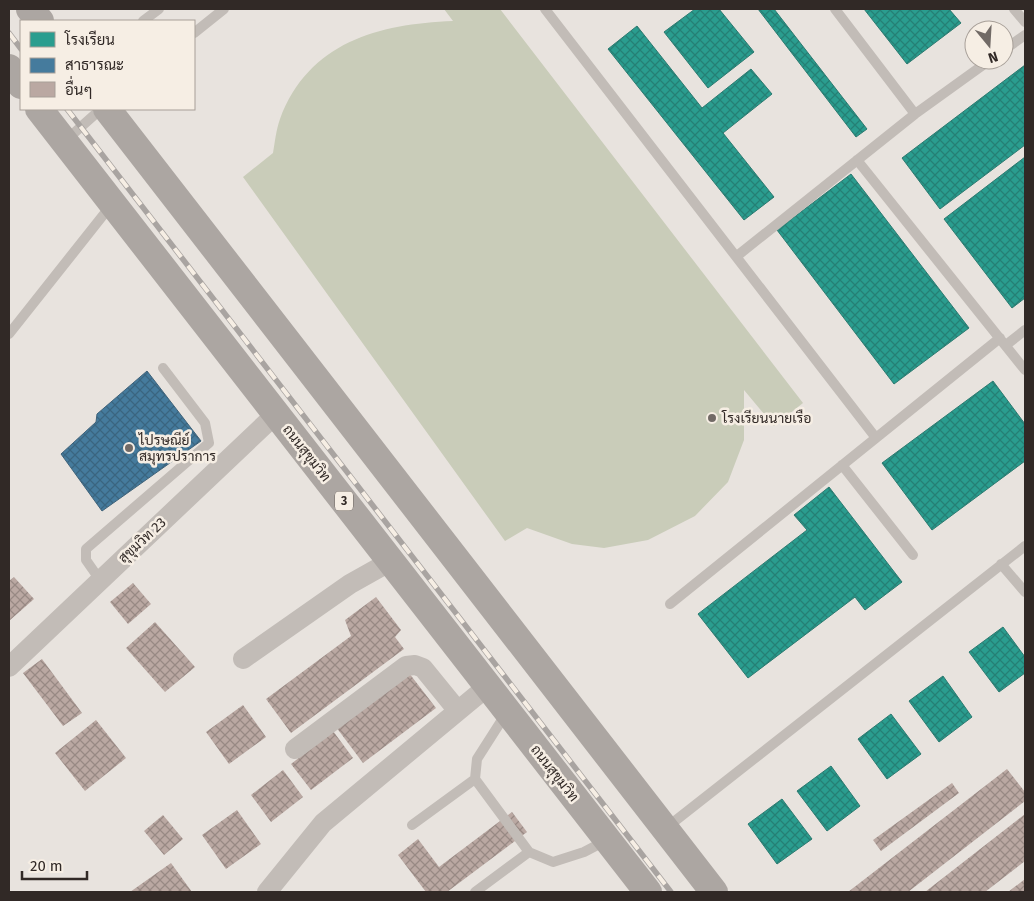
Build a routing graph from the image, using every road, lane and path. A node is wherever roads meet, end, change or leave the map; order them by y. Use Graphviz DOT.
graph roads {
  1 [pos="30,9"];
  2 [pos="159,9"];
  3 [pos="224,9"];
  4 [pos="546,9"];
  5 [pos="835,9"];
  6 [pos="1014,9"];
  7 [pos="39,20"];
  8 [pos="145,20"];
  9 [pos="1025,22"];
  10 [pos="195,32"];
  11 [pos="1025,35"];
  12 [pos="1014,43"];
  13 [pos="9,68"];
  14 [pos="976,70"];
  15 [pos="20,84"];
  16 [pos="40,110"];
  17 [pos="100,110"];
  18 [pos="108,110"];
  19 [pos="915,114"];
  20 [pos="64,142"];
  21 [pos="857,160"];
  22 [pos="112,203"];
  23 [pos="737,256"];
  24 [pos="1025,330"];
  25 [pos="9,334"];
  26 [pos="1003,342"];
  27 [pos="163,368"];
  28 [pos="1025,370"];
  29 [pos="276,414"];
  30 [pos="876,438"];
  31 [pos="842,465"];
  32 [pos="1025,546"];
  33 [pos="913,555"];
  34 [pos="390,561"];
  35 [pos="1001,564"];
  36 [pos="100,580"];
  37 [pos="1025,592"];
  38 [pos="670,604"];
  39 [pos="243,659"];
  40 [pos="9,667"];
  41 [pos="488,686"];
  42 [pos="458,711"];
  43 [pos="508,712"];
  44 [pos="295,749"];
  45 [pos="475,779"];
  46 [pos="412,825"];
  47 [pos="666,828"];
  48 [pos="607,840"];
  49 [pos="529,852"];
  50 [pos="642,890"];
  51 [pos="268,892"];
  52 [pos="475,892"];
  53 [pos="714,892"];
  1 -- 7 [label="highway"];
  2 -- 8 [label="lane"];
  3 -- 10 [label="lane"];
  4 -- 23 [label="lane"];
  5 -- 19 [label="lane"];
  6 -- 9 [label="lane"];
  11 -- 12 [label="lane"];
  13 -- 15 [label="highway"];
  14 -- 19 [label="lane"];
  16 -- 20 [label="highway, ถนนสุขุมวิท / 3"];
  17 -- 20 [label="lane"];
  18 -- 47 [label="highway"];
  19 -- 21 [label="lane"];
  20 -- 22 [label="highway, ถนนสุขุมวิท / 3"];
  21 -- 23 [label="lane"];
  21 -- 26 [label="lane"];
  22 -- 25 [label="lane"];
  22 -- 29 [label="highway, ถนนสุขุมวิท / 3"];
  23 -- 30 [label="lane"];
  24 -- 26 [label="lane"];
  26 -- 28 [label="lane"];
  26 -- 30 [label="lane"];
  27 -- 36 [label="lane"];
  29 -- 34 [label="highway, ถนนสุขุมวิท / 3"];
  29 -- 36 [label="street, สุขุมวิท 23"];
  30 -- 31 [label="lane"];
  31 -- 33 [label="lane"];
  31 -- 38 [label="lane"];
  32 -- 35 [label="lane"];
  34 -- 39 [label="street"];
  34 -- 41 [label="highway, ถนนสุขุมวิท / 3"];
  35 -- 37 [label="lane"];
  35 -- 47 [label="lane"];
  36 -- 40 [label="street, สุขุมวิท 23"];
  41 -- 42 [label="street"];
  41 -- 43 [label="highway, ถนนสุขุมวิท / 3"];
  42 -- 44 [label="street"];
  42 -- 51 [label="street"];
  43 -- 45 [label="lane"];
  43 -- 48 [label="highway, ถนนสุขุมวิท / 3"];
  45 -- 46 [label="lane"];
  45 -- 49 [label="lane"];
  47 -- 53 [label="highway"];
  48 -- 49 [label="lane"];
  48 -- 50 [label="highway, ถนนสุขุมวิท / 3"];
  49 -- 52 [label="lane"];
}
